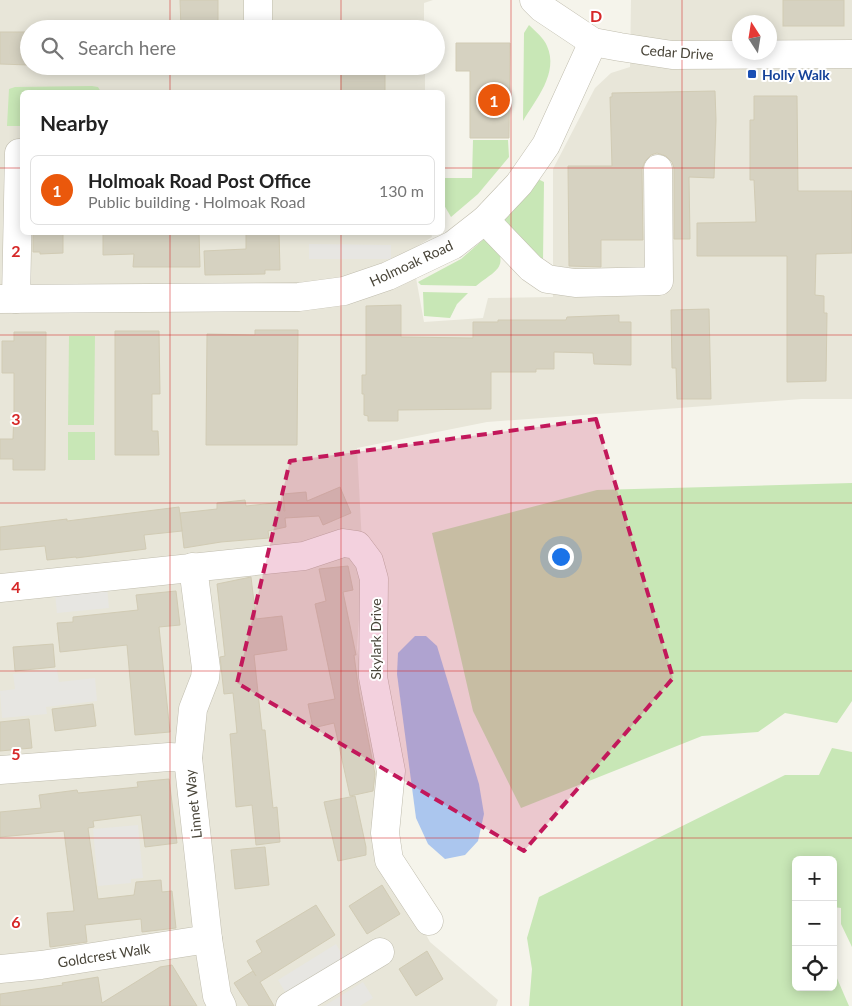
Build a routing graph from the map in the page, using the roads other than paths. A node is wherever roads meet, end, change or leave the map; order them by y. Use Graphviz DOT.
graph roads {
  1 [pos="258,0"];
  2 [pos="534,0"];
  3 [pos="258,20"];
  4 [pos="593,42"];
  5 [pos="852,54"];
  6 [pos="19,153"];
  7 [pos="658,169"];
  8 [pos="485,220"];
  9 [pos="8,299"];
  10 [pos="192,567"];
  11 [pos="0,588"];
  12 [pos="188,758"];
  13 [pos="0,770"];
  14 [pos="429,921"];
  15 [pos="208,939"];
  16 [pos="380,952"];
  17 [pos="0,969"];
  18 [pos="222,1006"];
  19 [pos="290,1006"];
  1 -- 3 [label="street"];
  2 -- 4 [label="street"];
  4 -- 5 [label="street, Cedar Drive"];
  4 -- 8 [label="street, Holmoak Road"];
  6 -- 9 [label="street"];
  7 -- 8 [label="street"];
  8 -- 9 [label="street, Holmoak Road"];
  10 -- 11 [label="street, Skylark Drive"];
  10 -- 12 [label="street"];
  10 -- 14 [label="street, Skylark Drive"];
  12 -- 13 [label="street, Linnet Way"];
  12 -- 15 [label="street, Linnet Way"];
  15 -- 17 [label="street, Goldcrest Walk"];
  15 -- 18 [label="street, Linnet Way"];
  16 -- 19 [label="street"];
}
